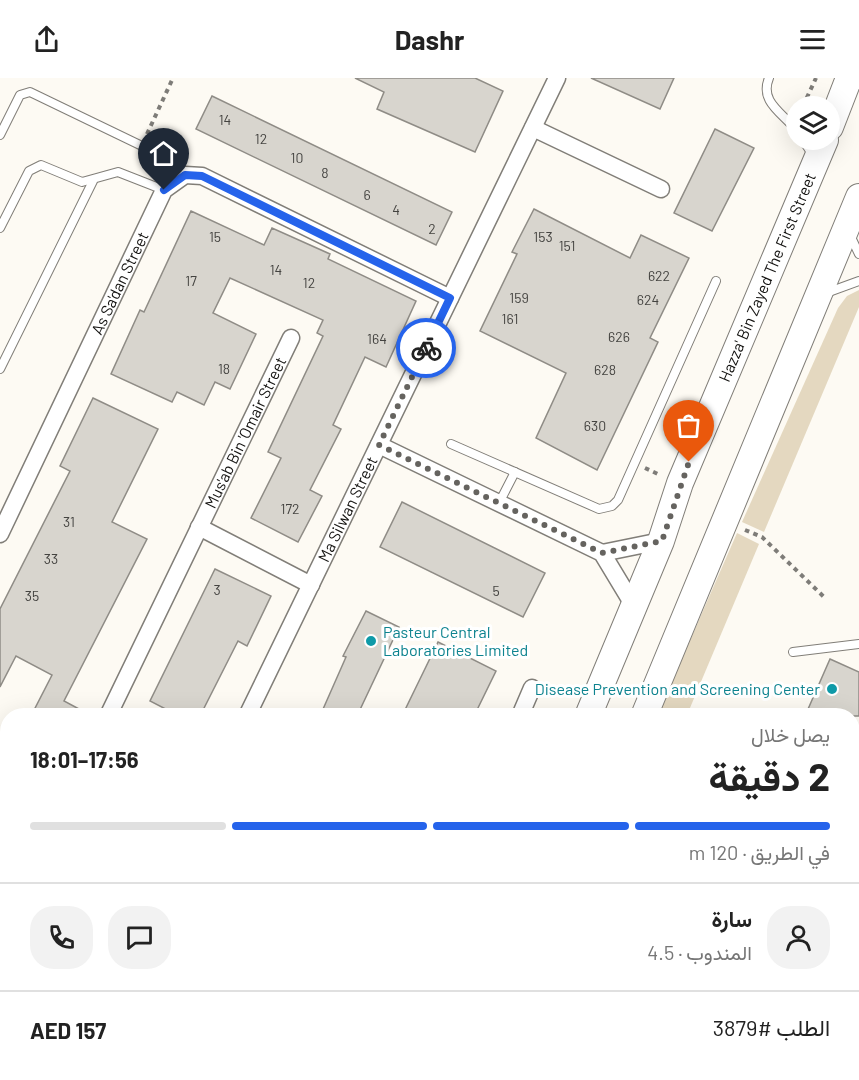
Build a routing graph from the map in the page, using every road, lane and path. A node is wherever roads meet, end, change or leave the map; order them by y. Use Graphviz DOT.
graph roads {
  1 [pos="173,78"];
  2 [pos="557,78"];
  3 [pos="769,78"];
  4 [pos="816,78"];
  5 [pos="849,78"];
  6 [pos="808,96"];
  7 [pos="840,101"];
  8 [pos="786,119"];
  9 [pos="533,128"];
  10 [pos="0,135"];
  11 [pos="142,146"];
  12 [pos="814,150"];
  13 [pos="93,181"];
  14 [pos="170,186"];
  15 [pos="661,189"];
  16 [pos="859,197"];
  17 [pos="847,227"];
  18 [pos="0,228"];
  19 [pos="859,254"];
  20 [pos="859,280"];
  21 [pos="716,281"];
  22 [pos="817,297"];
  23 [pos="450,298"];
  24 [pos="291,338"];
  25 [pos="0,369"];
  26 [pos="451,444"];
  27 [pos="379,445"];
  28 [pos="515,472"];
  29 [pos="499,503"];
  30 [pos="722,521"];
  31 [pos="199,527"];
  32 [pos="0,534"];
  33 [pos="662,541"];
  34 [pos="602,553"];
  35 [pos="311,585"];
  36 [pos="824,597"];
  37 [pos="633,606"];
  38 [pos="859,644"];
  39 [pos="793,652"];
  40 [pos="532,688"];
  41 [pos="112,708"];
  42 [pos="251,708"];
  43 [pos="523,708"];
  44 [pos="591,708"];
  45 [pos="647,708"];
  1 -- 11 [label="path"];
  2 -- 9 [label="street, Ma Silwan Street"];
  3 -- 8 [label="lane"];
  4 -- 6 [label="path"];
  5 -- 7 [label="main road"];
  9 -- 15 [label="street"];
  9 -- 23 [label="street, Ma Silwan Street"];
  10 -- 11 [label="lane"];
  11 -- 14 [label="lane"];
  12 -- 33 [label="main road, Hazza' Bin Zayed The First Street"];
  13 -- 14 [label="lane"];
  13 -- 18 [label="lane"];
  13 -- 25 [label="lane"];
  14 -- 23 [label="street"];
  14 -- 32 [label="street, As Sa'dan Street"];
  16 -- 17 [label="main road"];
  17 -- 19 [label="lane"];
  17 -- 22 [label="main road"];
  20 -- 22 [label="lane"];
  21 -- 28 [label="lane"];
  22 -- 30 [label="main road"];
  23 -- 27 [label="street, Ma Silwan Street"];
  24 -- 31 [label="street, Mus'ab Bin 'Omair Street"];
  26 -- 28 [label="lane"];
  27 -- 29 [label="street"];
  27 -- 35 [label="street, Ma Silwan Street"];
  28 -- 29 [label="lane"];
  29 -- 34 [label="street"];
  30 -- 36 [label="path"];
  30 -- 45 [label="main road"];
  31 -- 35 [label="street, Mus'ab Bin 'Omair Street"];
  31 -- 41 [label="street, Mus'ab Bin 'Omair Street"];
  33 -- 34 [label="street"];
  33 -- 37 [label="main road, Hazza' Bin Zayed The First Street"];
  34 -- 37 [label="street"];
  35 -- 42 [label="street, Ma Silwan Street"];
  37 -- 44 [label="main road, Hazza' Bin Zayed The First Street"];
  38 -- 39 [label="lane"];
  40 -- 43 [label="street"];
}
